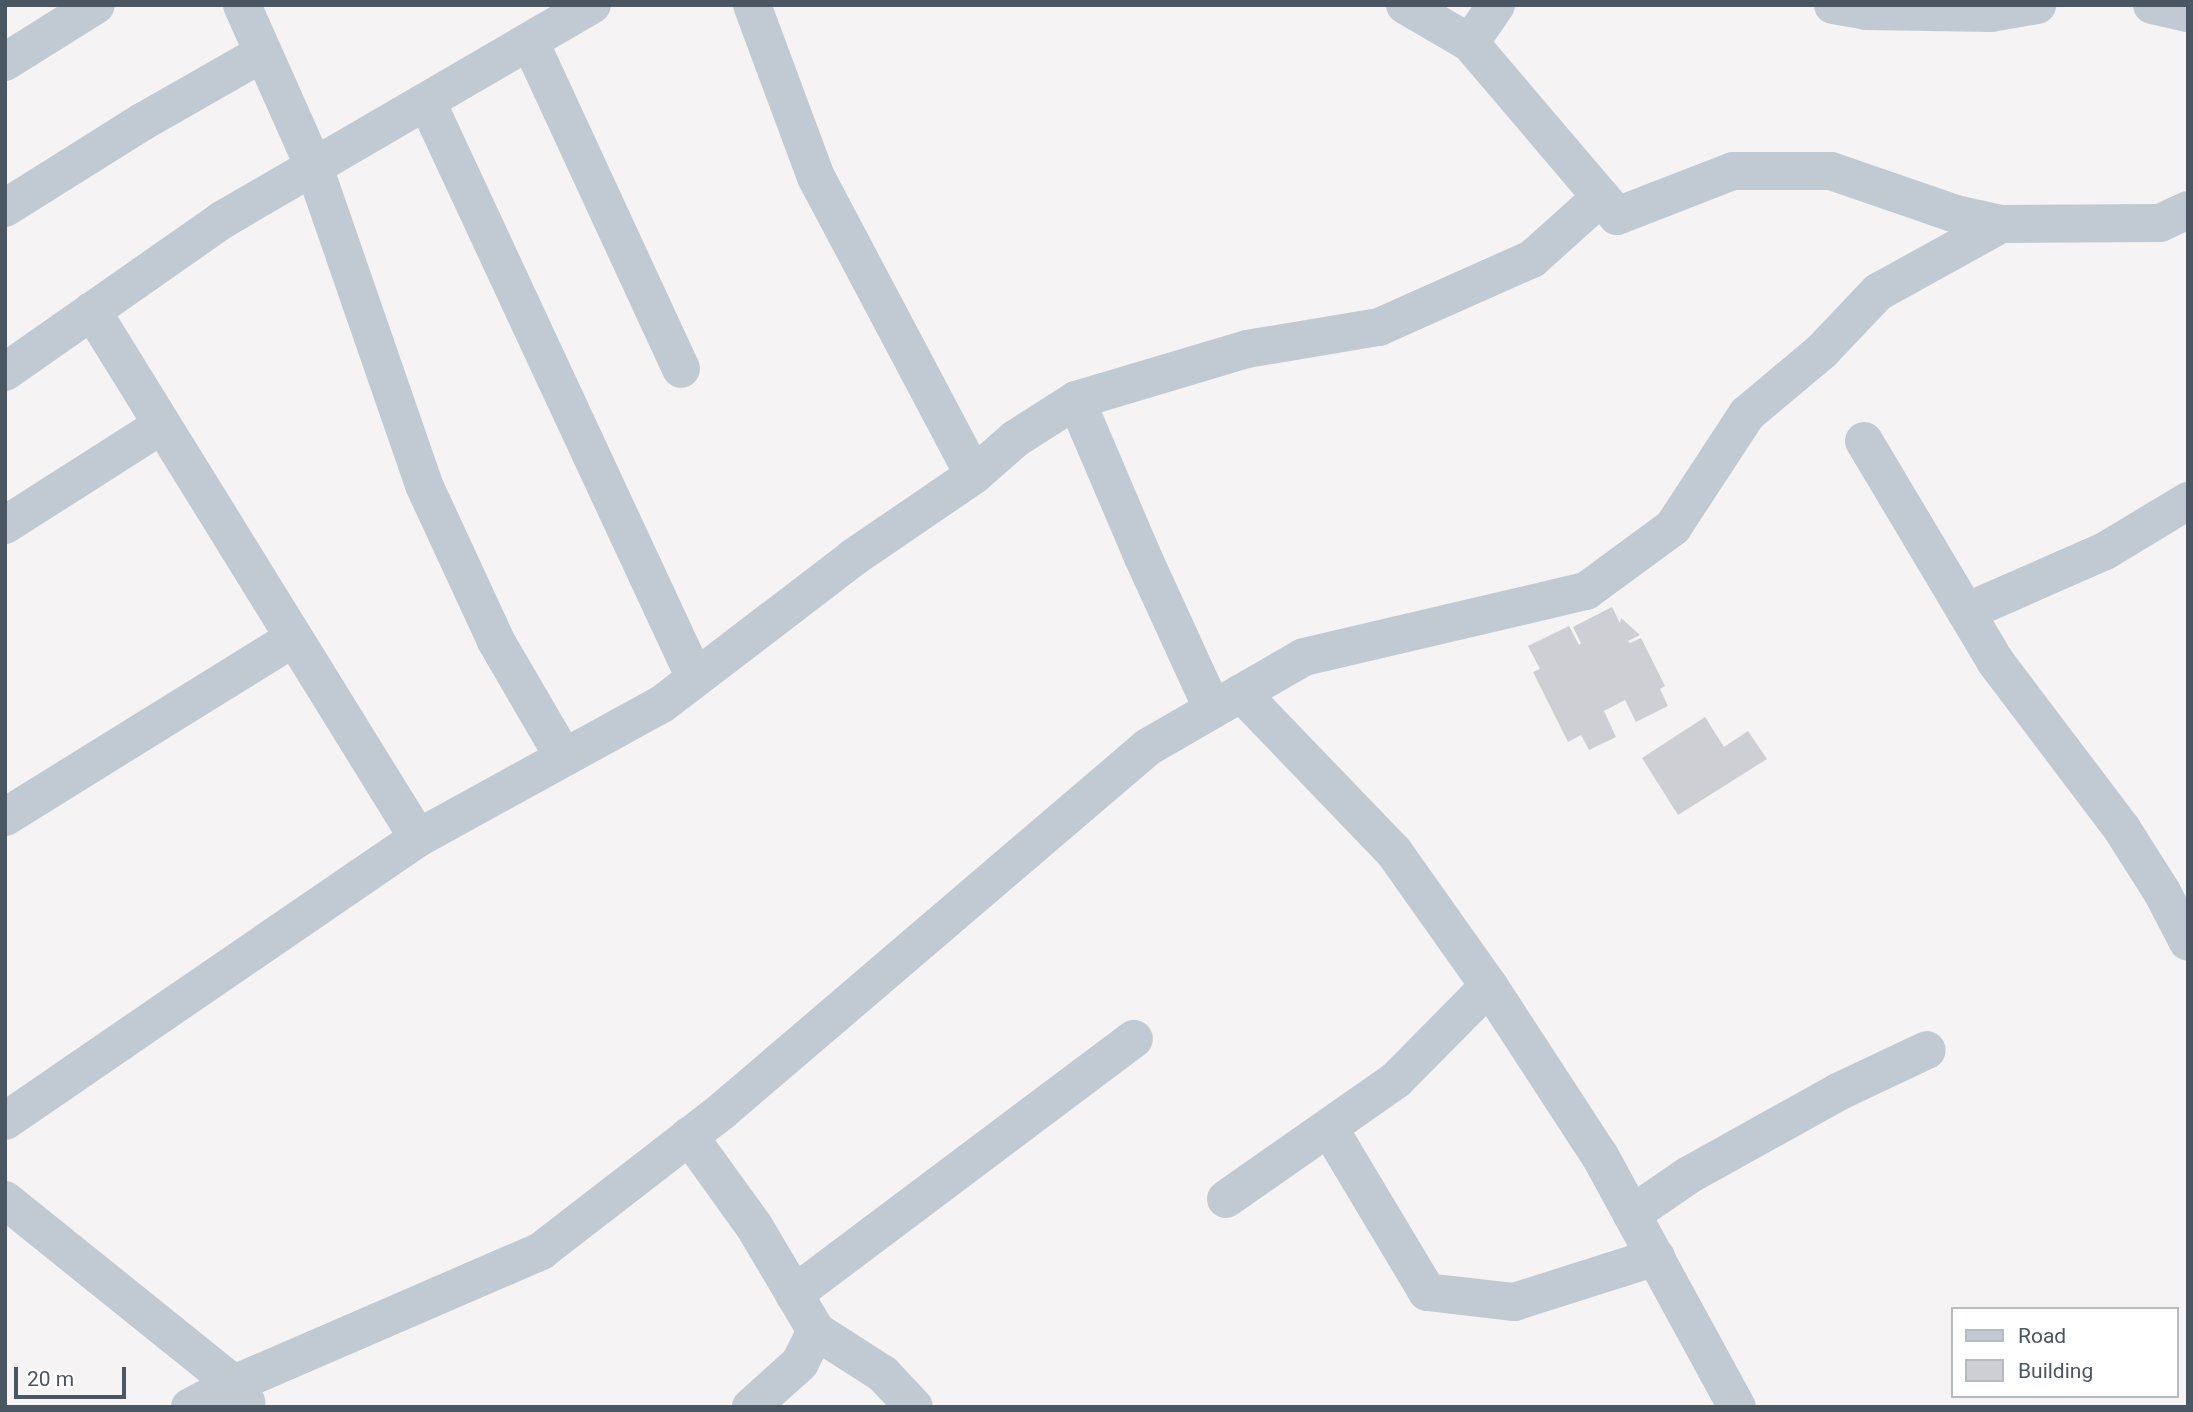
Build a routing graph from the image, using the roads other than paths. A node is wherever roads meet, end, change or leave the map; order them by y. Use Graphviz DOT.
graph roads {
  1 [pos="96,5"];
  2 [pos="242,5"];
  3 [pos="592,5"];
  4 [pos="752,5"];
  5 [pos="1405,5"];
  6 [pos="1496,5"];
  7 [pos="1833,5"];
  8 [pos="2037,5"];
  9 [pos="2152,5"];
  10 [pos="2188,13"];
  11 [pos="530,43"];
  12 [pos="1469,43"];
  13 [pos="263,53"];
  14 [pos="5,62"];
  15 [pos="427,102"];
  16 [pos="314,167"];
  17 [pos="1601,197"];
  18 [pos="5,208"];
  19 [pos="2188,210"];
  20 [pos="2001,224"];
  21 [pos="92,311"];
  22 [pos="681,369"];
  23 [pos="5,372"];
  24 [pos="1076,400"];
  25 [pos="162,425"];
  26 [pos="1864,441"];
  27 [pos="974,475"];
  28 [pos="2188,500"];
  29 [pos="5,525"];
  30 [pos="1966,612"];
  31 [pos="294,638"];
  32 [pos="695,678"];
  33 [pos="1227,701"];
  34 [pos="564,758"];
  35 [pos="5,817"];
  36 [pos="418,838"];
  37 [pos="2188,942"];
  38 [pos="1489,986"];
  39 [pos="1134,1039"];
  40 [pos="1927,1050"];
  41 [pos="5,1121"];
  42 [pos="1329,1128"];
  43 [pos="689,1136"];
  44 [pos="1226,1199"];
  45 [pos="5,1200"];
  46 [pos="1632,1214"];
  47 [pos="1656,1257"];
  48 [pos="794,1294"];
  49 [pos="816,1331"];
  50 [pos="242,1395"];
  51 [pos="190,1407"];
  52 [pos="751,1407"];
  53 [pos="914,1407"];
  54 [pos="1737,1407"];
  1 -- 14 [label="street"];
  2 -- 13 [label="street"];
  3 -- 11 [label="street"];
  4 -- 27 [label="street"];
  5 -- 12 [label="street"];
  6 -- 12 [label="street"];
  7 -- 8 [label="street"];
  9 -- 10 [label="street"];
  11 -- 15 [label="street"];
  11 -- 22 [label="street"];
  12 -- 17 [label="street"];
  13 -- 16 [label="street"];
  13 -- 18 [label="street"];
  15 -- 16 [label="street"];
  15 -- 32 [label="street"];
  16 -- 21 [label="street"];
  16 -- 34 [label="street"];
  17 -- 20 [label="street"];
  17 -- 24 [label="street"];
  19 -- 20 [label="street"];
  20 -- 33 [label="street"];
  21 -- 23 [label="street"];
  21 -- 25 [label="street"];
  24 -- 27 [label="street"];
  24 -- 33 [label="street"];
  25 -- 29 [label="street"];
  25 -- 31 [label="street"];
  26 -- 30 [label="street"];
  27 -- 32 [label="street"];
  28 -- 30 [label="street"];
  30 -- 37 [label="street"];
  31 -- 35 [label="street"];
  31 -- 36 [label="street"];
  32 -- 34 [label="street"];
  33 -- 38 [label="street"];
  33 -- 43 [label="street"];
  34 -- 36 [label="street"];
  36 -- 41 [label="street"];
  38 -- 42 [label="street"];
  38 -- 46 [label="street"];
  39 -- 48 [label="street"];
  40 -- 46 [label="street"];
  42 -- 44 [label="street"];
  42 -- 47 [label="street"];
  43 -- 48 [label="street"];
  43 -- 50 [label="street"];
  45 -- 50 [label="street"];
  46 -- 47 [label="street"];
  47 -- 54 [label="street"];
  48 -- 49 [label="street"];
  49 -- 52 [label="street"];
  49 -- 53 [label="street"];
  50 -- 51 [label="street"];
}
